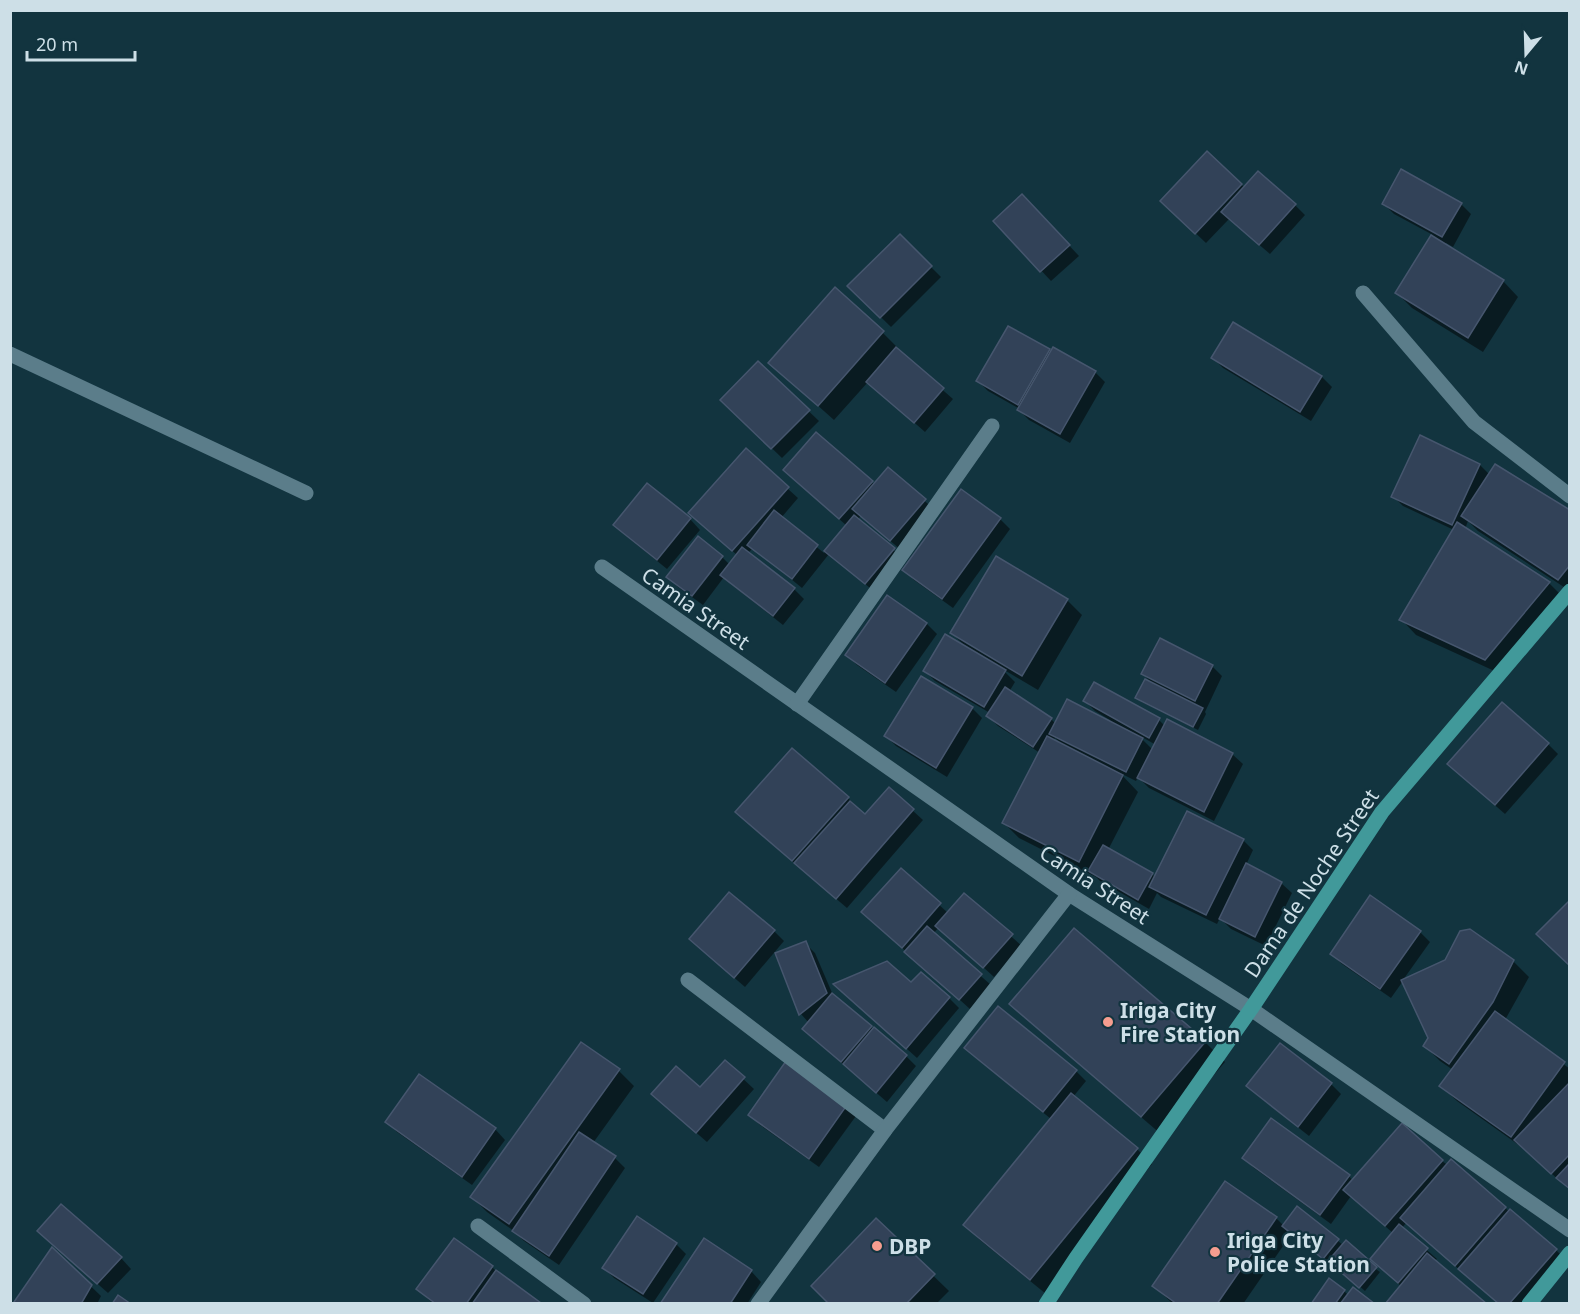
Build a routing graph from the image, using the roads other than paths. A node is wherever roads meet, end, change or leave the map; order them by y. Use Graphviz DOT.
graph roads {
  1 [pos="1363,293"];
  2 [pos="10,354"];
  3 [pos="992,426"];
  4 [pos="306,493"];
  5 [pos="1569,496"];
  6 [pos="602,567"];
  7 [pos="1569,591"];
  8 [pos="797,704"];
  9 [pos="1069,894"];
  10 [pos="688,980"];
  11 [pos="1251,1009"];
  12 [pos="885,1130"];
  13 [pos="478,1226"];
  14 [pos="1569,1230"];
  15 [pos="1569,1252"];
  16 [pos="584,1304"];
  17 [pos="758,1304"];
  18 [pos="1046,1304"];
  19 [pos="1529,1304"];
  1 -- 5 [label="street"];
  2 -- 4 [label="street"];
  3 -- 8 [label="street"];
  6 -- 8 [label="street, Camia Street"];
  7 -- 11 [label="main road, Dama de Noche Street"];
  8 -- 9 [label="street, Camia Street"];
  9 -- 11 [label="street, Camia Street"];
  9 -- 12 [label="street"];
  10 -- 12 [label="street"];
  11 -- 14 [label="street, Camia Street"];
  11 -- 18 [label="main road, Dama de Noche Street"];
  12 -- 17 [label="street"];
  13 -- 16 [label="street"];
  15 -- 19 [label="main road"];
}
